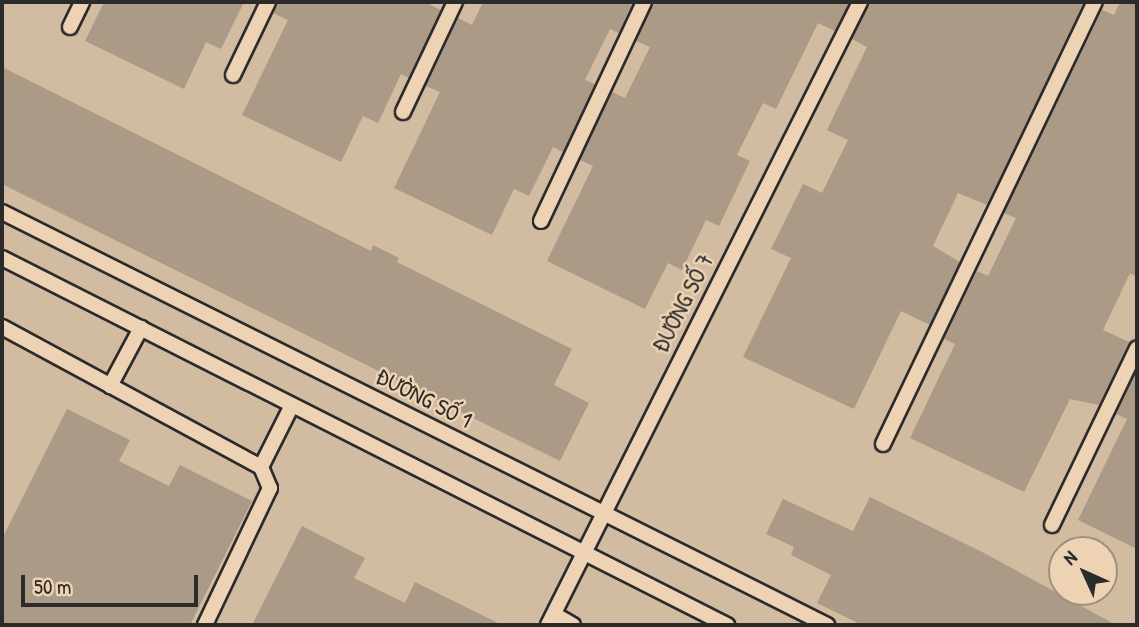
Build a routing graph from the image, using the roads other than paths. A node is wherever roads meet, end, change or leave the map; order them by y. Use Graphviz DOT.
graph roads {
  1 [pos="82,2"];
  2 [pos="268,2"];
  3 [pos="455,2"];
  4 [pos="644,2"];
  5 [pos="860,2"];
  6 [pos="1095,2"];
  7 [pos="70,27"];
  8 [pos="233,75"];
  9 [pos="403,112"];
  10 [pos="2,212"];
  11 [pos="541,221"];
  12 [pos="2,258"];
  13 [pos="2,327"];
  14 [pos="141,328"];
  15 [pos="1137,348"];
  16 [pos="110,386"];
  17 [pos="292,405"];
  18 [pos="883,444"];
  19 [pos="261,467"];
  20 [pos="602,513"];
  21 [pos="1052,525"];
  22 [pos="583,553"];
  23 [pos="551,620"];
  24 [pos="205,625"];
  25 [pos="573,625"];
  26 [pos="727,625"];
  27 [pos="827,625"];
  1 -- 7 [label="lane"];
  2 -- 8 [label="lane"];
  3 -- 9 [label="lane"];
  4 -- 11 [label="lane"];
  5 -- 20 [label="lane, ĐƯỜNG SỐ 7"];
  6 -- 18 [label="lane"];
  10 -- 20 [label="lane, ĐƯỜNG SỐ 1"];
  12 -- 14 [label="lane"];
  13 -- 16 [label="lane"];
  14 -- 16 [label="lane"];
  14 -- 17 [label="lane"];
  15 -- 21 [label="lane"];
  16 -- 19 [label="lane"];
  17 -- 19 [label="lane"];
  17 -- 22 [label="lane"];
  19 -- 24 [label="lane"];
  20 -- 22 [label="lane, ĐƯỜNG SỐ 7"];
  20 -- 27 [label="lane, ĐƯỜNG SỐ 1"];
  22 -- 23 [label="lane, ĐƯỜNG SỐ 7"];
  22 -- 26 [label="lane"];
  23 -- 25 [label="lane"];
}
